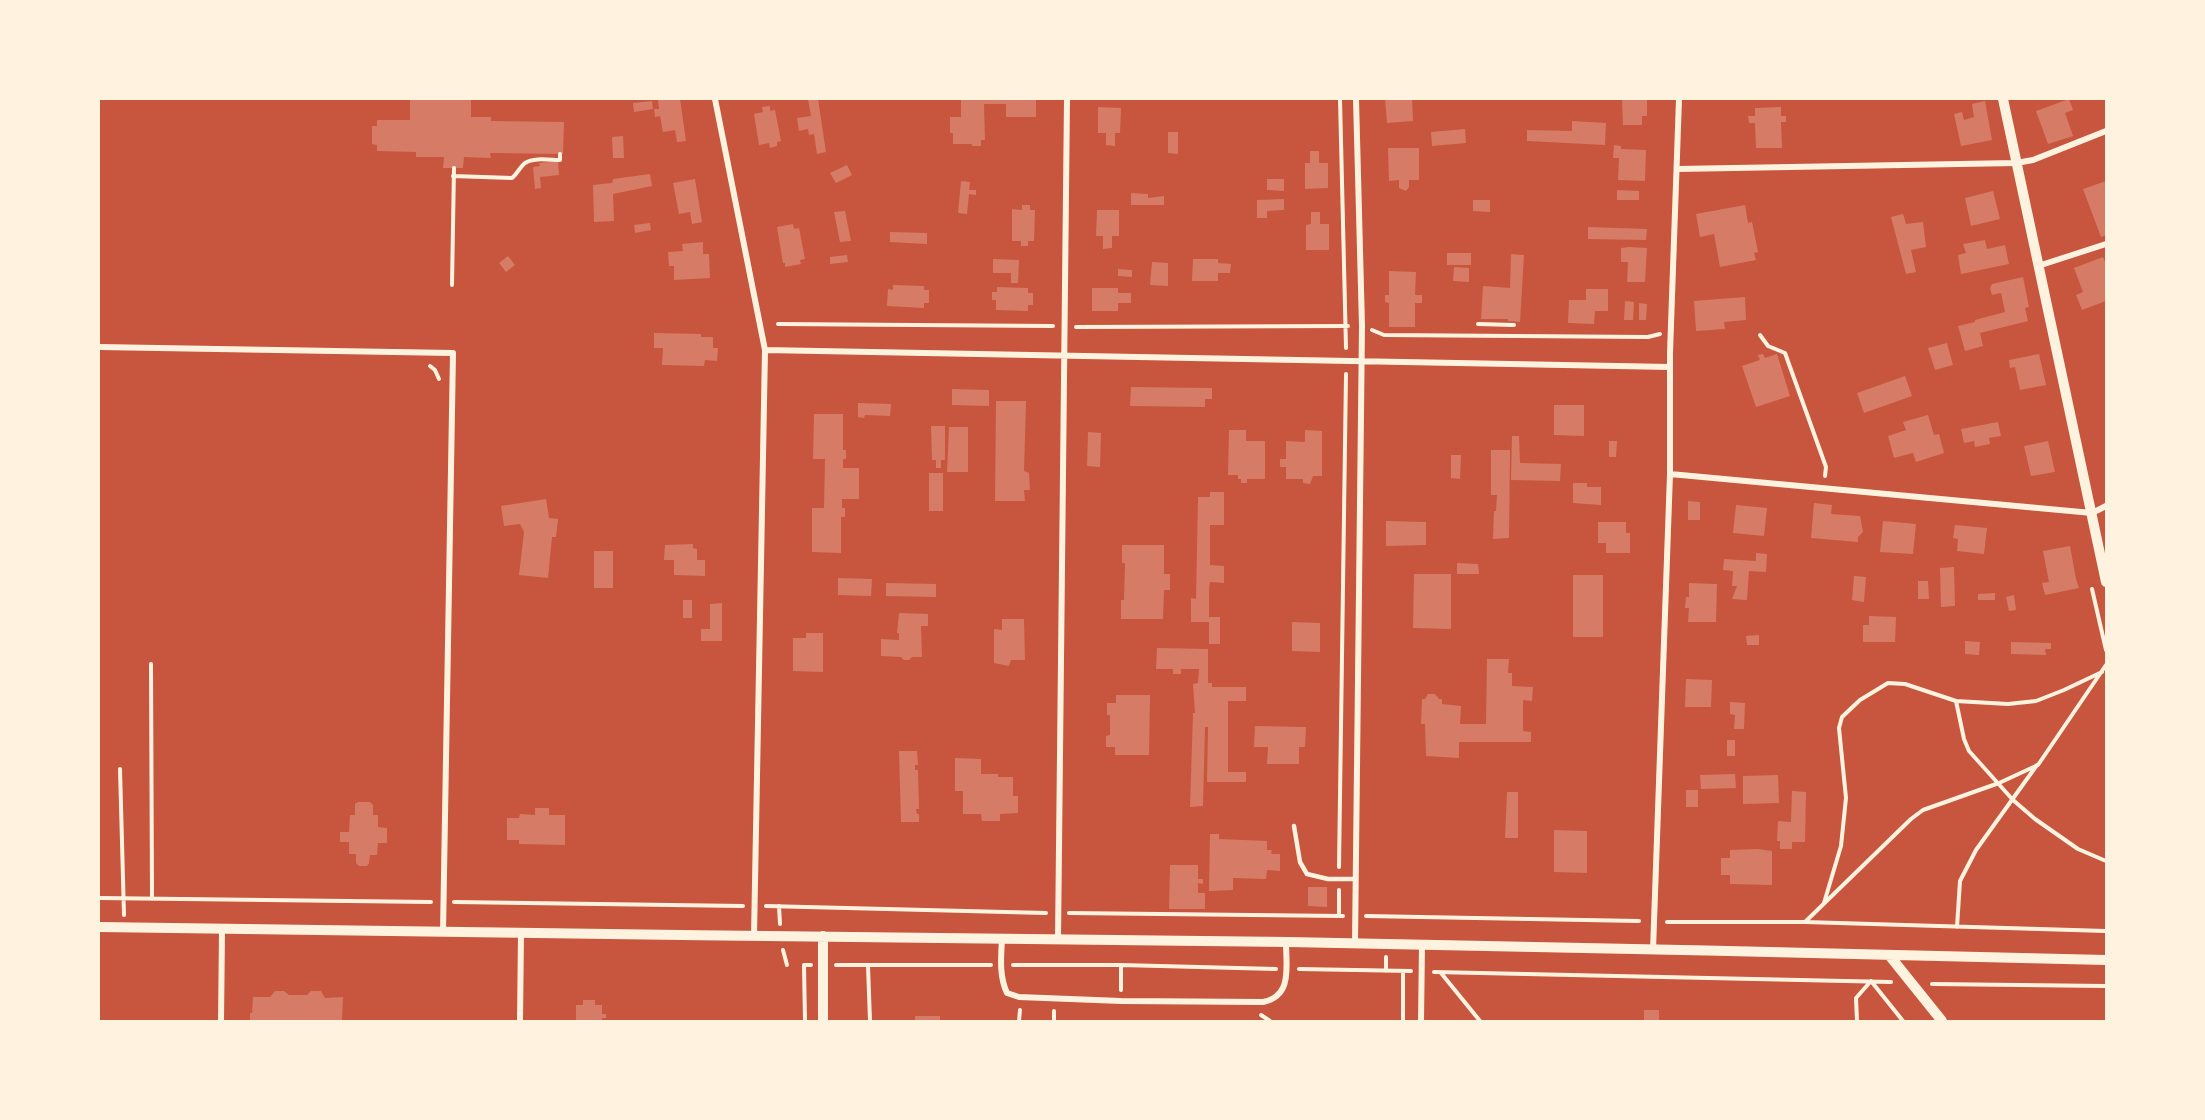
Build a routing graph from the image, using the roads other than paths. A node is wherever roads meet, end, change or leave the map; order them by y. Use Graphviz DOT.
graph roads {
  1 [pos="715,99"];
  2 [pos="1067,99"];
  3 [pos="1356,99"];
  4 [pos="1679,99"];
  5 [pos="2003,99"];
  6 [pos="2106,131"];
  7 [pos="2016,164"];
  8 [pos="1677,170"];
  9 [pos="2106,244"];
  10 [pos="2038,266"];
  11 [pos="99,347"];
  12 [pos="765,350"];
  13 [pos="1064,356"];
  14 [pos="1362,361"];
  15 [pos="1670,367"];
  16 [pos="1670,474"];
  17 [pos="2106,507"];
  18 [pos="2092,513"];
  19 [pos="2106,582"];
  20 [pos="1294,826"];
  21 [pos="1356,879"];
  22 [pos="99,927"];
  23 [pos="222,931"];
  24 [pos="443,932"];
  25 [pos="521,932"];
  26 [pos="754,936"];
  27 [pos="823,936"];
  28 [pos="1002,939"];
  29 [pos="1058,940"];
  30 [pos="1286,942"];
  31 [pos="1355,943"];
  32 [pos="1422,945"];
  33 [pos="1653,950"];
  34 [pos="1889,955"];
  35 [pos="2106,960"];
  36 [pos="221,1021"];
  37 [pos="520,1021"];
  38 [pos="823,1021"];
  39 [pos="1421,1021"];
  40 [pos="1942,1021"];
  1 -- 12 [label="street"];
  2 -- 13 [label="street"];
  3 -- 14 [label="street"];
  4 -- 8 [label="street"];
  5 -- 7 [label="street"];
  6 -- 7 [label="street"];
  7 -- 8 [label="street"];
  7 -- 10 [label="street"];
  8 -- 15 [label="street"];
  9 -- 10 [label="street"];
  10 -- 18 [label="street"];
  11 -- 24 [label="street"];
  12 -- 13 [label="street"];
  12 -- 26 [label="street"];
  13 -- 14 [label="street"];
  13 -- 29 [label="street"];
  14 -- 15 [label="street"];
  14 -- 21 [label="street"];
  15 -- 16 [label="street"];
  16 -- 18 [label="street"];
  16 -- 33 [label="street"];
  17 -- 18 [label="street"];
  18 -- 19 [label="street"];
  20 -- 21 [label="lane"];
  21 -- 31 [label="street"];
  22 -- 23 [label="street"];
  23 -- 24 [label="street"];
  23 -- 36 [label="street"];
  24 -- 25 [label="street"];
  25 -- 26 [label="street"];
  25 -- 37 [label="street"];
  26 -- 27 [label="street"];
  27 -- 28 [label="street"];
  27 -- 38 [label="street"];
  28 -- 29 [label="street"];
  28 -- 30 [label="street"];
  29 -- 30 [label="street"];
  30 -- 31 [label="street"];
  31 -- 32 [label="street"];
  32 -- 33 [label="street"];
  32 -- 39 [label="street"];
  33 -- 34 [label="street"];
  34 -- 35 [label="street"];
  34 -- 40 [label="street"];
}
